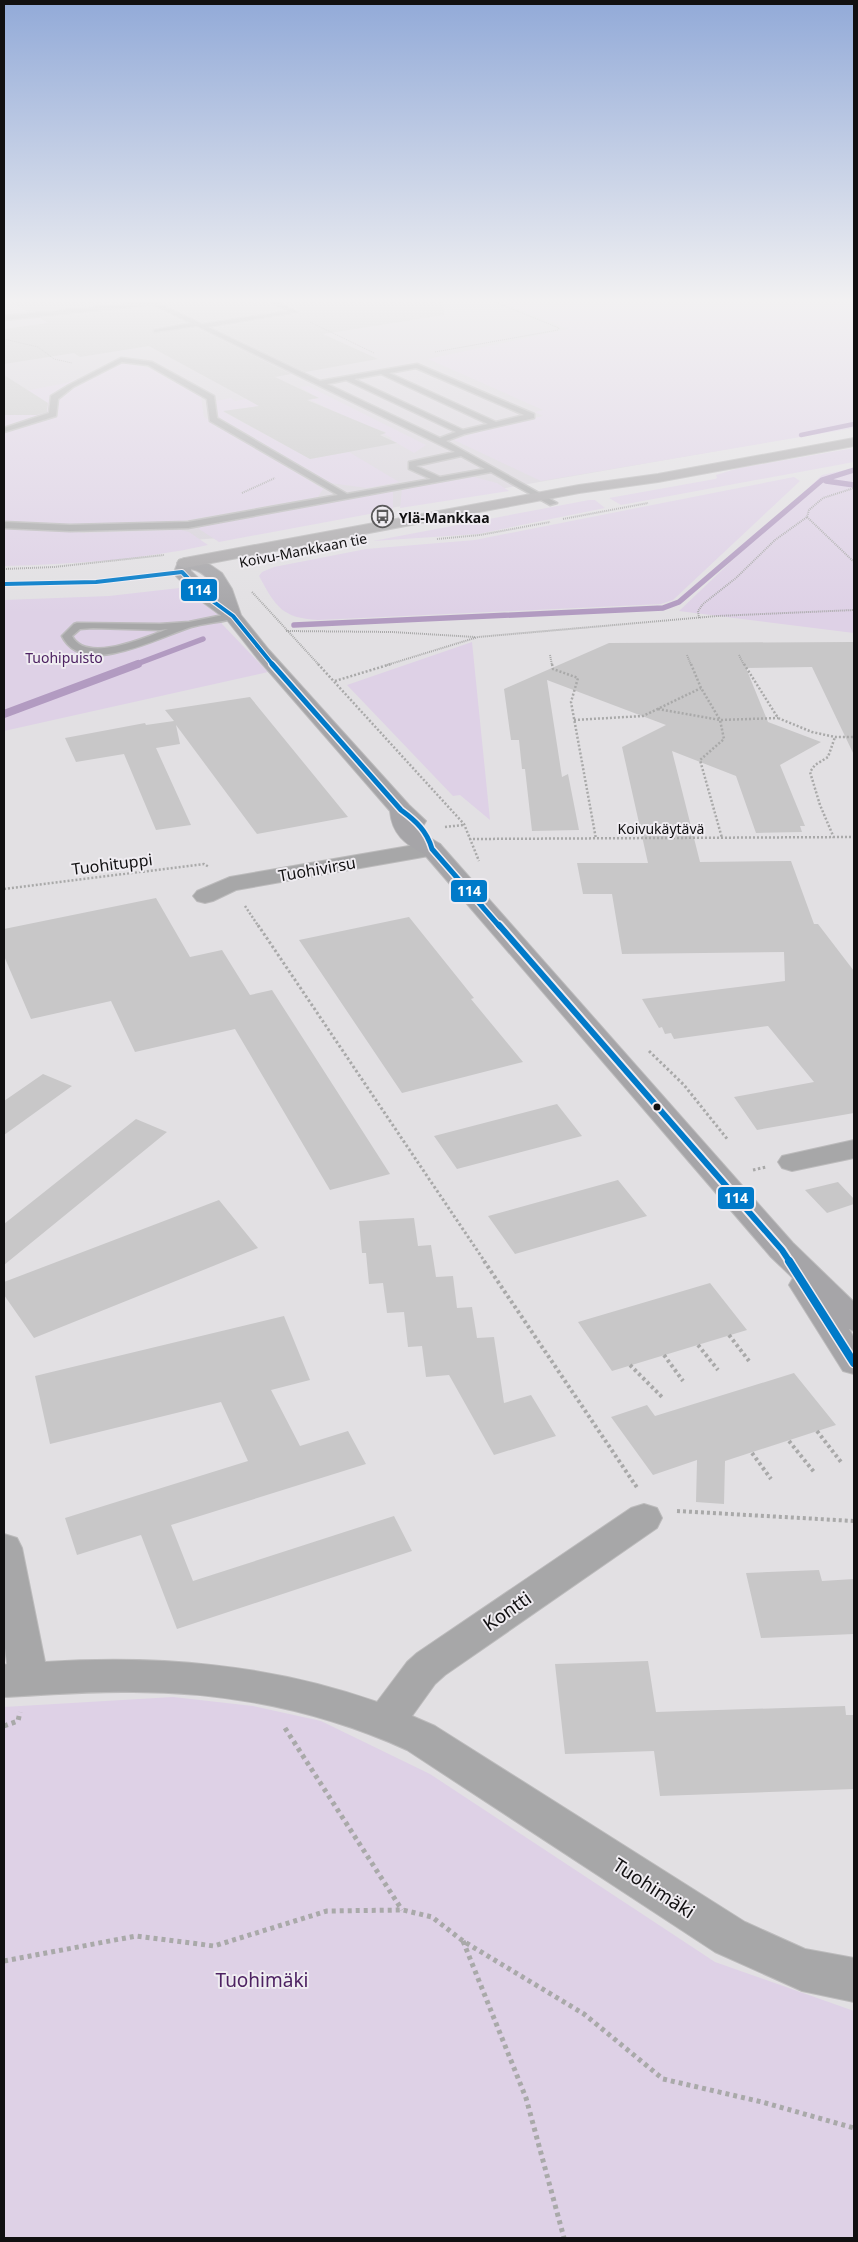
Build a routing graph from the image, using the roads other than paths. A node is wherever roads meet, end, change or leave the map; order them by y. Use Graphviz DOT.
graph roads {
  1 [pos="54,405"];
  2 [pos="211,405"];
  3 [pos="363,405"];
  4 [pos="404,405"];
  5 [pos="453,405"];
  6 [pos="505,405"];
  7 [pos="493,423"];
  8 [pos="4,430"];
  9 [pos="462,432"];
  10 [pos="440,441"];
  11 [pos="854,442"];
  12 [pos="462,453"];
  13 [pos="491,470"];
  14 [pos="438,479"];
  15 [pos="345,496"];
  16 [pos="547,500"];
  17 [pos="4,525"];
  18 [pos="184,568"];
  19 [pos="206,568"];
  20 [pos="232,616"];
  21 [pos="189,625"];
  22 [pos="432,849"];
  23 [pos="205,896"];
  24 [pos="854,1149"];
  25 [pos="792,1162"];
  26 [pos="782,1250"];
  27 [pos="854,1320"];
  28 [pos="854,1363"];
  29 [pos="652,1508"];
  30 [pos="4,1548"];
  31 [pos="16,1680"];
  32 [pos="386,1721"];
  33 [pos="854,1980"];
  1 -- 8 [label="lane"];
  2 -- 15 [label="lane"];
  3 -- 10 [label="lane"];
  4 -- 9 [label="lane"];
  5 -- 7 [label="lane"];
  6 -- 7 [label="lane"];
  7 -- 9 [label="lane"];
  9 -- 10 [label="lane"];
  10 -- 12 [label="lane"];
  11 -- 16 [label="main road, Koivu-Mankkaan tie"];
  12 -- 13 [label="lane"];
  12 -- 14 [label="lane"];
  13 -- 14 [label="lane"];
  13 -- 16 [label="lane"];
  14 -- 15 [label="lane"];
  15 -- 17 [label="lane"];
  16 -- 18 [label="main road, Koivu-Mankkaan tie"];
  16 -- 19 [label="main road, Koivu-Mankkaan tie"];
  18 -- 19 [label="main road"];
  18 -- 20 [label="main road"];
  19 -- 20 [label="main road"];
  20 -- 21 [label="lane"];
  20 -- 22 [label="main road"];
  21 -- 21 [label="lane"];
  22 -- 23 [label="street, Tuohivirsu"];
  22 -- 26 [label="main road"];
  24 -- 25 [label="street"];
  26 -- 27 [label="main road"];
  26 -- 28 [label="main road"];
  29 -- 32 [label="street, Kontti"];
  30 -- 31 [label="street"];
  31 -- 32 [label="street, Tuohimäki"];
  32 -- 33 [label="street, Tuohimäki"];
}
